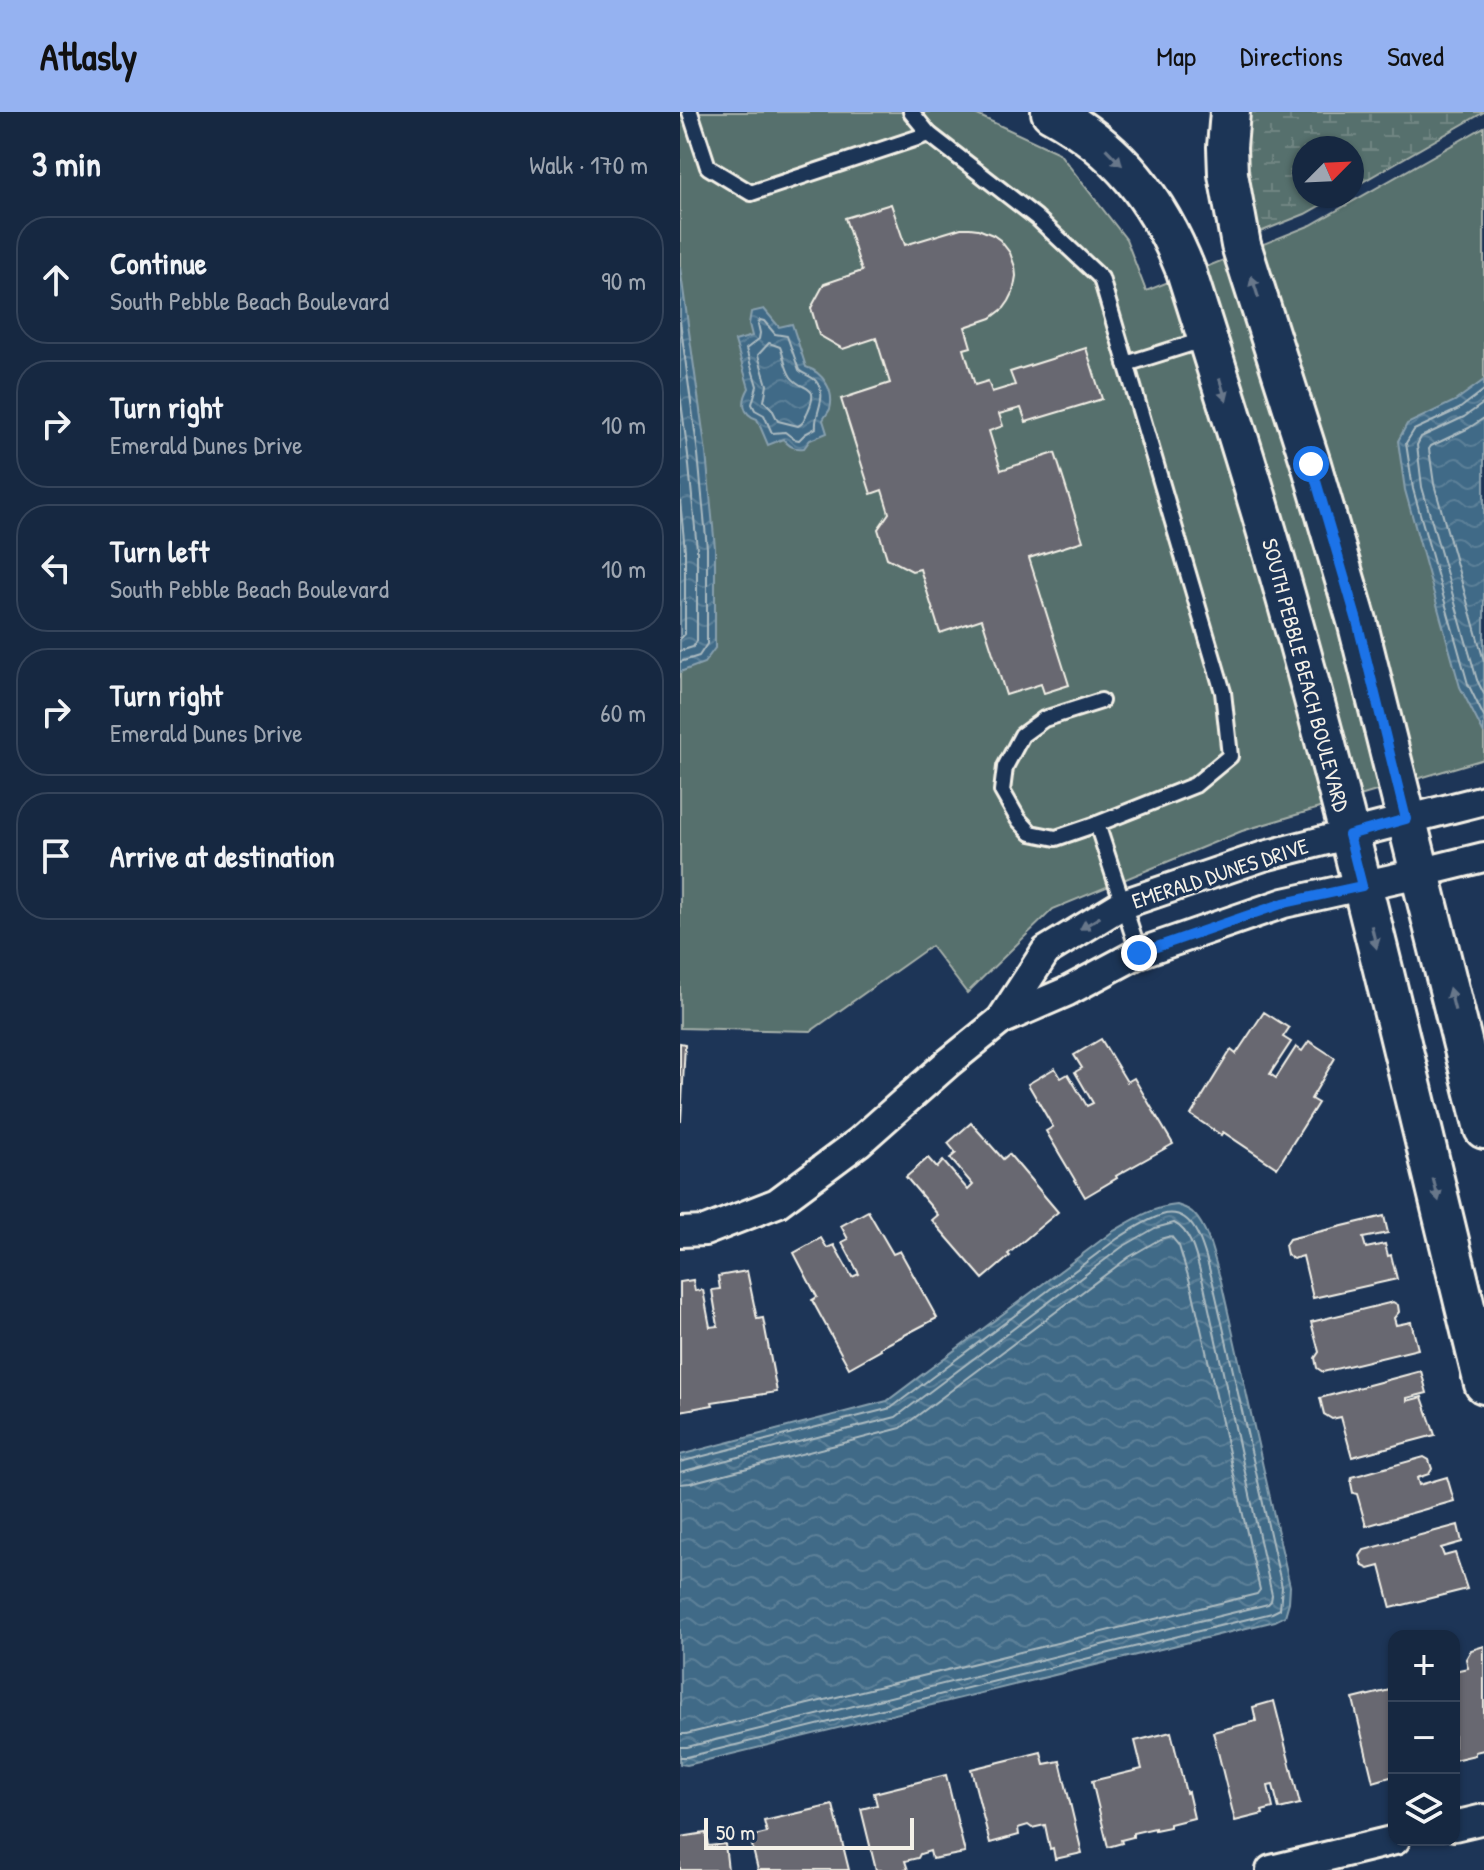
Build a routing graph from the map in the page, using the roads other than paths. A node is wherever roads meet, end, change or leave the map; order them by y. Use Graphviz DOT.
graph roads {
  1 [pos="690,112"];
  2 [pos="911,112"];
  3 [pos="1051,112"];
  4 [pos="1230,112"];
  5 [pos="929,134"];
  6 [pos="1207,339"];
  7 [pos="1126,364"];
  8 [pos="1101,701"];
  9 [pos="1484,800"];
  10 [pos="1406,819"];
  11 [pos="1097,824"];
  12 [pos="1349,835"];
  13 [pos="1484,857"];
  14 [pos="1419,873"];
  15 [pos="1362,886"];
  16 [pos="1123,904"];
  17 [pos="1139,953"];
  18 [pos="1001,1020"];
  19 [pos="1465,1051"];
  20 [pos="1406,1068"];
  21 [pos="1484,1129"];
  22 [pos="680,1232"];
  23 [pos="1484,1384"];
  24 [pos="1484,1819"];
  25 [pos="1460,1825"];
  26 [pos="1388,1844"];
  27 [pos="1355,1860"];
  28 [pos="1271,1870"];
  1 -- 5 [label="lane"];
  2 -- 5 [label="lane"];
  3 -- 6 [label="street, SOUTH PEBBLE BEACH BOULEVARD, one-way"];
  10 -- 4 [label="street, one-way"];
  5 -- 7 [label="lane"];
  6 -- 7 [label="lane"];
  6 -- 12 [label="street, SOUTH PEBBLE BEACH BOULEVARD, one-way"];
  7 -- 11 [label="lane"];
  8 -- 11 [label="lane"];
  9 -- 10 [label="street, EMERALD DUNES DRIVE"];
  10 -- 12 [label="street, EMERALD DUNES DRIVE"];
  10 -- 14 [label="street"];
  11 -- 16 [label="lane"];
  12 -- 15 [label="street, SOUTH PEBBLE BEACH BOULEVARD"];
  12 -- 16 [label="street, EMERALD DUNES DRIVE"];
  13 -- 14 [label="street, EMERALD DUNES DRIVE"];
  14 -- 15 [label="street, EMERALD DUNES DRIVE"];
  19 -- 14 [label="street, one-way"];
  15 -- 17 [label="street, EMERALD DUNES DRIVE"];
  15 -- 20 [label="street, SOUTH PEBBLE BEACH BOULEVARD, one-way"];
  16 -- 17 [label="lane"];
  16 -- 18 [label="street, EMERALD DUNES DRIVE, one-way"];
  17 -- 18 [label="street, EMERALD DUNES DRIVE"];
  18 -- 22 [label="street, EMERALD DUNES DRIVE"];
  19 -- 20 [label="street"];
  19 -- 21 [label="street"];
  20 -- 23 [label="street, SOUTH PEBBLE BEACH BOULEVARD, one-way"];
  24 -- 25 [label="street"];
  26 -- 27 [label="street"];
  27 -- 28 [label="street"];
}
